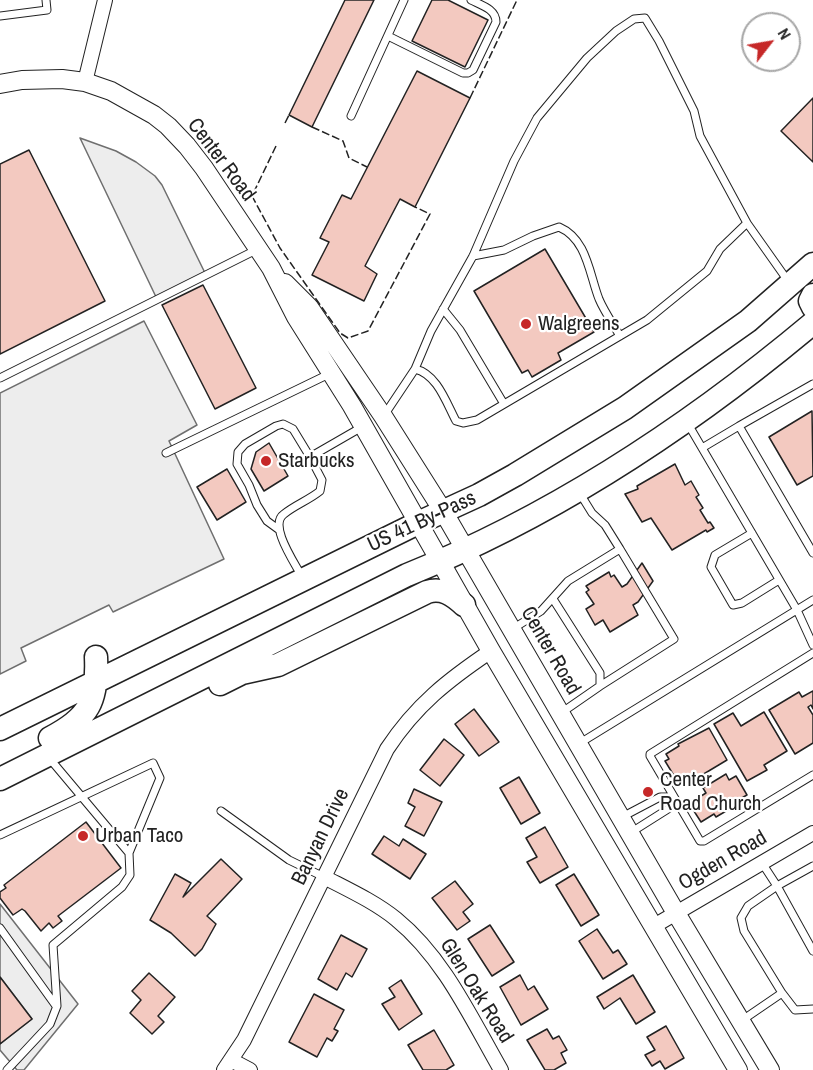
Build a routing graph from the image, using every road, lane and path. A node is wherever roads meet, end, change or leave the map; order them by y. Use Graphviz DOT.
graph roads {
  1 [pos="46,0"];
  2 [pos="105,0"];
  3 [pos="404,0"];
  4 [pos="471,0"];
  5 [pos="0,16"];
  6 [pos="388,36"];
  7 [pos="85,82"];
  8 [pos="0,84"];
  9 [pos="351,116"];
  10 [pos="747,223"];
  11 [pos="258,249"];
  12 [pos="473,256"];
  13 [pos="813,264"];
  14 [pos="271,268"];
  15 [pos="790,284"];
  16 [pos="813,295"];
  17 [pos="813,307"];
  18 [pos="443,309"];
  19 [pos="813,323"];
  20 [pos="620,336"];
  21 [pos="415,369"];
  22 [pos="331,372"];
  23 [pos="0,378"];
  24 [pos="813,384"];
  25 [pos="504,404"];
  26 [pos="383,416"];
  27 [pos="687,421"];
  28 [pos="363,426"];
  29 [pos="739,426"];
  30 [pos="702,448"];
  31 [pos="166,453"];
  32 [pos="310,457"];
  33 [pos="579,491"];
  34 [pos="443,511"];
  35 [pos="418,523"];
  36 [pos="278,529"];
  37 [pos="752,533"];
  38 [pos="465,549"];
  39 [pos="620,549"];
  40 [pos="813,554"];
  41 [pos="440,562"];
  42 [pos="303,580"];
  43 [pos="779,580"];
  44 [pos="553,599"];
  45 [pos="813,600"];
  46 [pos="464,605"];
  47 [pos="797,610"];
  48 [pos="512,630"];
  49 [pos="813,645"];
  50 [pos="491,651"];
  51 [pos="813,653"];
  52 [pos="96,657"];
  53 [pos="98,681"];
  54 [pos="600,686"];
  55 [pos="39,710"];
  56 [pos="560,713"];
  57 [pos="0,729"];
  58 [pos="578,744"];
  59 [pos="0,745"];
  60 [pos="46,754"];
  61 [pos="0,763"];
  62 [pos="813,775"];
  63 [pos="0,779"];
  64 [pos="82,796"];
  65 [pos="674,797"];
  66 [pos="221,811"];
  67 [pos="625,825"];
  68 [pos="813,833"];
  69 [pos="0,835"];
  70 [pos="129,853"];
  71 [pos="762,862"];
  72 [pos="813,866"];
  73 [pos="324,877"];
  74 [pos="777,886"];
  75 [pos="676,913"];
  76 [pos="654,926"];
  77 [pos="0,928"];
  78 [pos="813,951"];
  79 [pos="782,993"];
  80 [pos="57,1006"];
  81 [pos="813,1009"];
  82 [pos="741,1021"];
  83 [pos="227,1065"];
  84 [pos="7,1070"];
  85 [pos="250,1070"];
  86 [pos="501,1070"];
  87 [pos="738,1070"];
  88 [pos="770,1070"];
  1 -- 5 [label="lane"];
  2 -- 7 [label="street"];
  3 -- 6 [label="lane"];
  4 -- 6 [label="lane"];
  6 -- 9 [label="lane"];
  7 -- 8 [label="street, Center Road"];
  7 -- 11 [label="street, Center Road"];
  10 -- 12 [label="lane"];
  10 -- 15 [label="lane"];
  10 -- 20 [label="lane"];
  11 -- 14 [label="street, Center Road"];
  11 -- 23 [label="lane"];
  12 -- 18 [label="lane"];
  12 -- 20 [label="lane"];
  13 -- 15 [label="main road, US 41 By-Pass"];
  14 -- 22 [label="street, Center Road"];
  14 -- 26 [label="street, Center Road"];
  15 -- 34 [label="main road, US 41 By-Pass"];
  16 -- 17 [label="main road"];
  18 -- 21 [label="lane"];
  18 -- 25 [label="lane"];
  19 -- 27 [label="main road, US 41 By-Pass"];
  20 -- 25 [label="lane"];
  21 -- 25 [label="lane"];
  21 -- 26 [label="lane"];
  22 -- 28 [label="street, Center Road"];
  22 -- 31 [label="lane"];
  24 -- 29 [label="lane"];
  26 -- 34 [label="street, Center Road"];
  27 -- 30 [label="lane"];
  27 -- 33 [label="main road, US 41 By-Pass"];
  28 -- 32 [label="lane"];
  28 -- 35 [label="street, Center Road"];
  29 -- 30 [label="lane"];
  29 -- 40 [label="lane"];
  30 -- 37 [label="lane"];
  32 -- 36 [label="lane"];
  32 -- 36 [label="lane"];
  33 -- 38 [label="main road, US 41 By-Pass"];
  33 -- 39 [label="lane"];
  34 -- 35 [label="main road, US 41 By-Pass"];
  34 -- 38 [label="street, Center Road"];
  35 -- 41 [label="street, Center Road"];
  35 -- 42 [label="main road, US 41 By-Pass"];
  36 -- 42 [label="lane"];
  37 -- 43 [label="lane"];
  37 -- 43 [label="lane"];
  38 -- 41 [label="main road, US 41 By-Pass"];
  38 -- 48 [label="street, Center Road"];
  39 -- 44 [label="lane"];
  39 -- 54 [label="lane"];
  41 -- 46 [label="street, Center Road"];
  41 -- 60 [label="main road, US 41 By-Pass"];
  42 -- 53 [label="main road, US 41 By-Pass"];
  43 -- 47 [label="lane"];
  44 -- 48 [label="lane"];
  44 -- 54 [label="lane"];
  45 -- 47 [label="lane"];
  46 -- 50 [label="street, Center Road"];
  46 -- 60 [label="main road"];
  47 -- 49 [label="lane"];
  47 -- 58 [label="lane"];
  48 -- 56 [label="street, Center Road"];
  50 -- 73 [label="street, Banyan Drive"];
  50 -- 76 [label="street, Center Road"];
  51 -- 65 [label="lane"];
  52 -- 53 [label="main road"];
  53 -- 55 [label="main road, US 41 By-Pass"];
  53 -- 61 [label="main road"];
  54 -- 56 [label="lane"];
  55 -- 57 [label="main road, US 41 By-Pass"];
  55 -- 59 [label="main road"];
  56 -- 58 [label="street, Center Road"];
  58 -- 67 [label="street, Center Road"];
  60 -- 63 [label="main road, US 41 By-Pass"];
  60 -- 64 [label="lane"];
  62 -- 65 [label="lane"];
  64 -- 69 [label="lane"];
  64 -- 70 [label="lane"];
  64 -- 70 [label="lane"];
  65 -- 67 [label="lane"];
  65 -- 67 [label="lane"];
  66 -- 73 [label="lane"];
  67 -- 75 [label="street, Center Road"];
  68 -- 71 [label="street, Ogden Road"];
  70 -- 80 [label="lane"];
  71 -- 74 [label="lane"];
  71 -- 75 [label="street, Ogden Road"];
  72 -- 74 [label="lane"];
  73 -- 83 [label="street, Banyan Drive"];
  73 -- 86 [label="street, Glen Oak Road"];
  74 -- 78 [label="lane"];
  74 -- 79 [label="lane"];
  75 -- 76 [label="street, Ogden Road"];
  75 -- 82 [label="street, Center Road"];
  76 -- 87 [label="street, Center Road"];
  77 -- 80 [label="lane"];
  79 -- 81 [label="lane"];
  79 -- 82 [label="lane"];
  80 -- 84 [label="lane"];
  82 -- 88 [label="street, Center Road"];
  83 -- 85 [label="street"];
}
